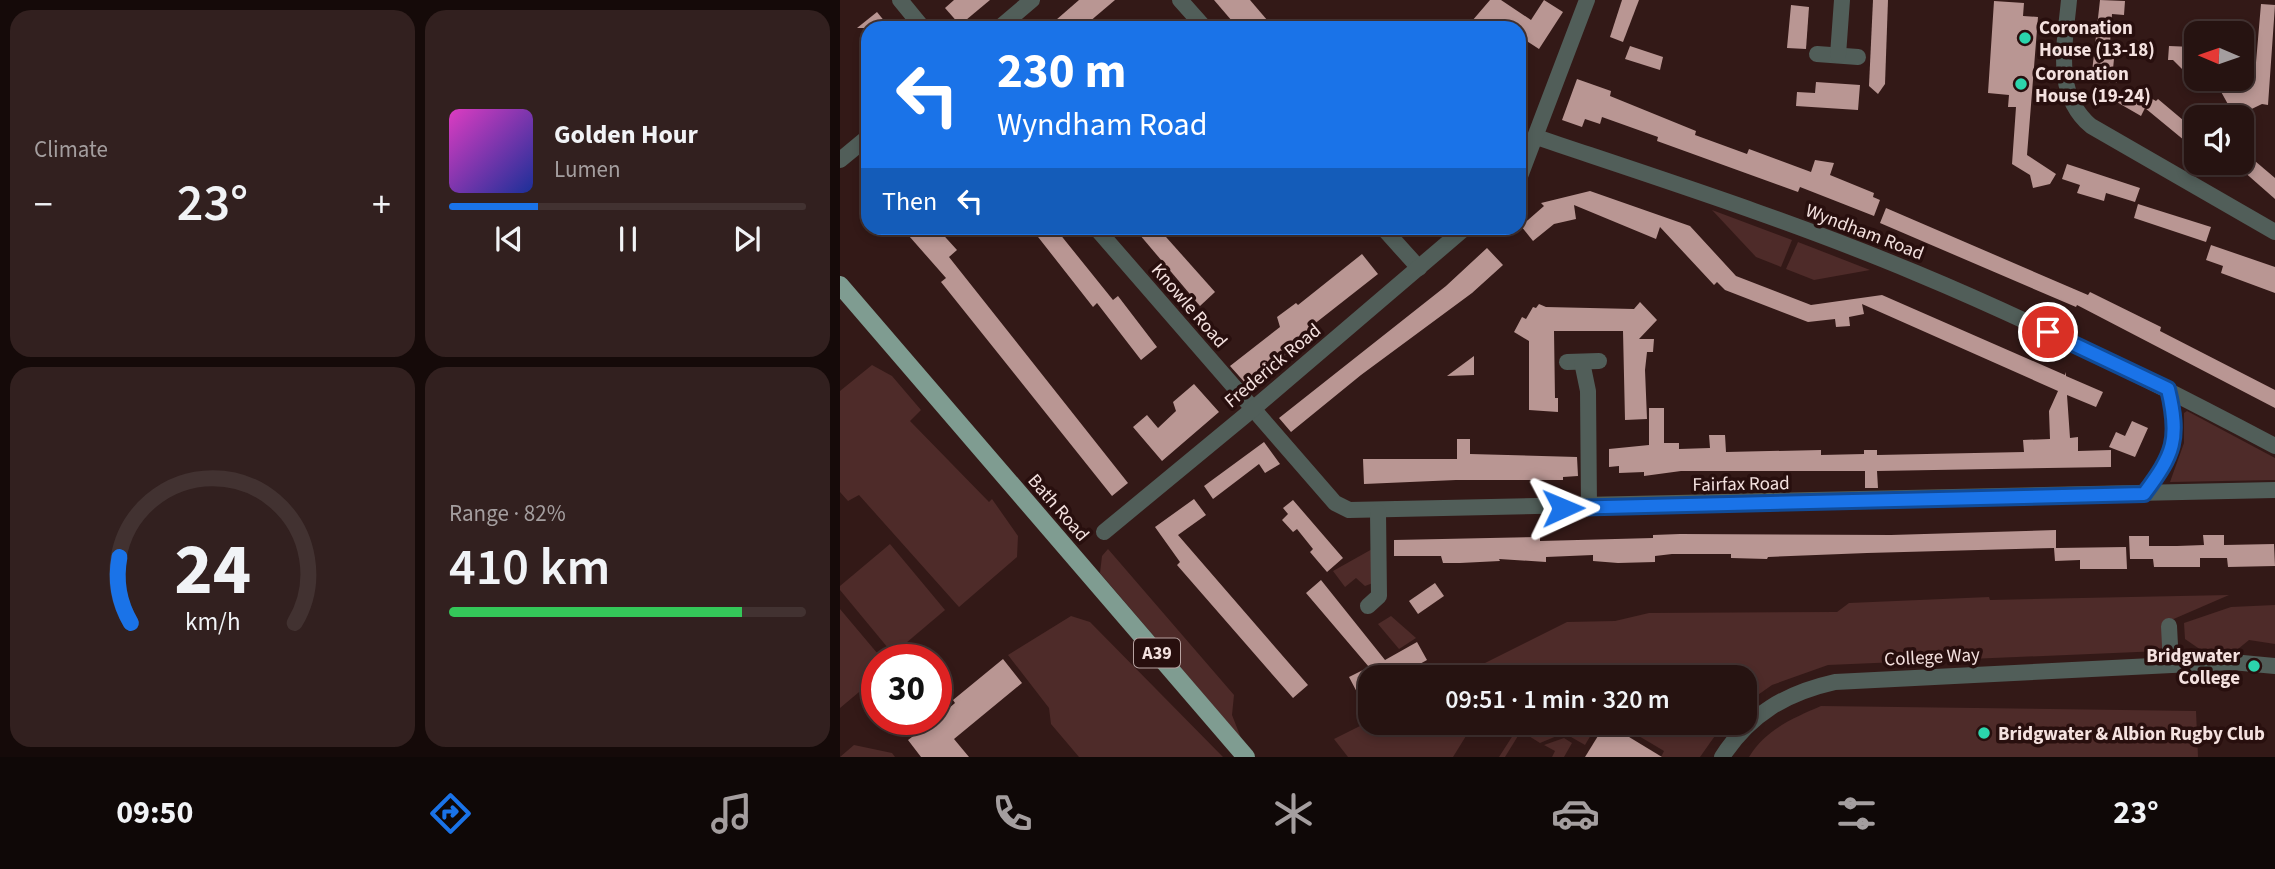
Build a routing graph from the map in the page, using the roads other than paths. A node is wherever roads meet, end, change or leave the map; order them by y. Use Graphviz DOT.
graph roads {
  1 [pos="900,0"];
  2 [pos="1032,0"];
  3 [pos="1181,0"];
  4 [pos="1587,0"];
  5 [pos="1842,0"];
  6 [pos="2069,0"];
  7 [pos="917,21"];
  8 [pos="1007,21"];
  9 [pos="1199,21"];
  10 [pos="1817,54"];
  11 [pos="1838,55"];
  12 [pos="1858,57"];
  13 [pos="1536,137"];
  14 [pos="861,143"];
  15 [pos="840,160"];
  16 [pos="1526,161"];
  17 [pos="2275,232"];
  18 [pos="1102,235"];
  19 [pos="1389,235"];
  20 [pos="1457,235"];
  21 [pos="1419,268"];
  22 [pos="840,285"];
  23 [pos="1599,361"];
  24 [pos="2168,389"];
  25 [pos="1253,409"];
  26 [pos="2275,446"];
  27 [pos="2275,490"];
  28 [pos="2144,494"];
  29 [pos="1589,507"];
  30 [pos="1378,512"];
  31 [pos="1104,532"];
  32 [pos="1368,606"];
  33 [pos="2169,626"];
  34 [pos="2171,666"];
  35 [pos="2275,666"];
  36 [pos="1246,757"];
  37 [pos="1722,757"];
  1 -- 7 [label="street"];
  2 -- 8 [label="street"];
  3 -- 9 [label="street"];
  4 -- 13 [label="street"];
  5 -- 11 [label="street"];
  6 -- 17 [label="street"];
  10 -- 11 [label="street"];
  11 -- 12 [label="street"];
  13 -- 16 [label="street"];
  13 -- 24 [label="street, Wyndham Road"];
  14 -- 15 [label="street"];
  18 -- 25 [label="street, Knowle Road"];
  19 -- 21 [label="street"];
  20 -- 21 [label="street, Frederick Road"];
  21 -- 25 [label="street, Frederick Road"];
  22 -- 36 [label="main road, Bath Road / A39"];
  23 -- 29 [label="street"];
  24 -- 26 [label="street, Wyndham Road"];
  24 -- 28 [label="street"];
  25 -- 30 [label="street, Fairfax Road"];
  25 -- 31 [label="street, Frederick Road"];
  27 -- 28 [label="street, Fairfax Road"];
  28 -- 29 [label="street, Fairfax Road"];
  29 -- 30 [label="street, Fairfax Road"];
  30 -- 32 [label="street"];
  33 -- 34 [label="street"];
  34 -- 35 [label="street, College Way"];
  34 -- 37 [label="street, College Way"];
}
